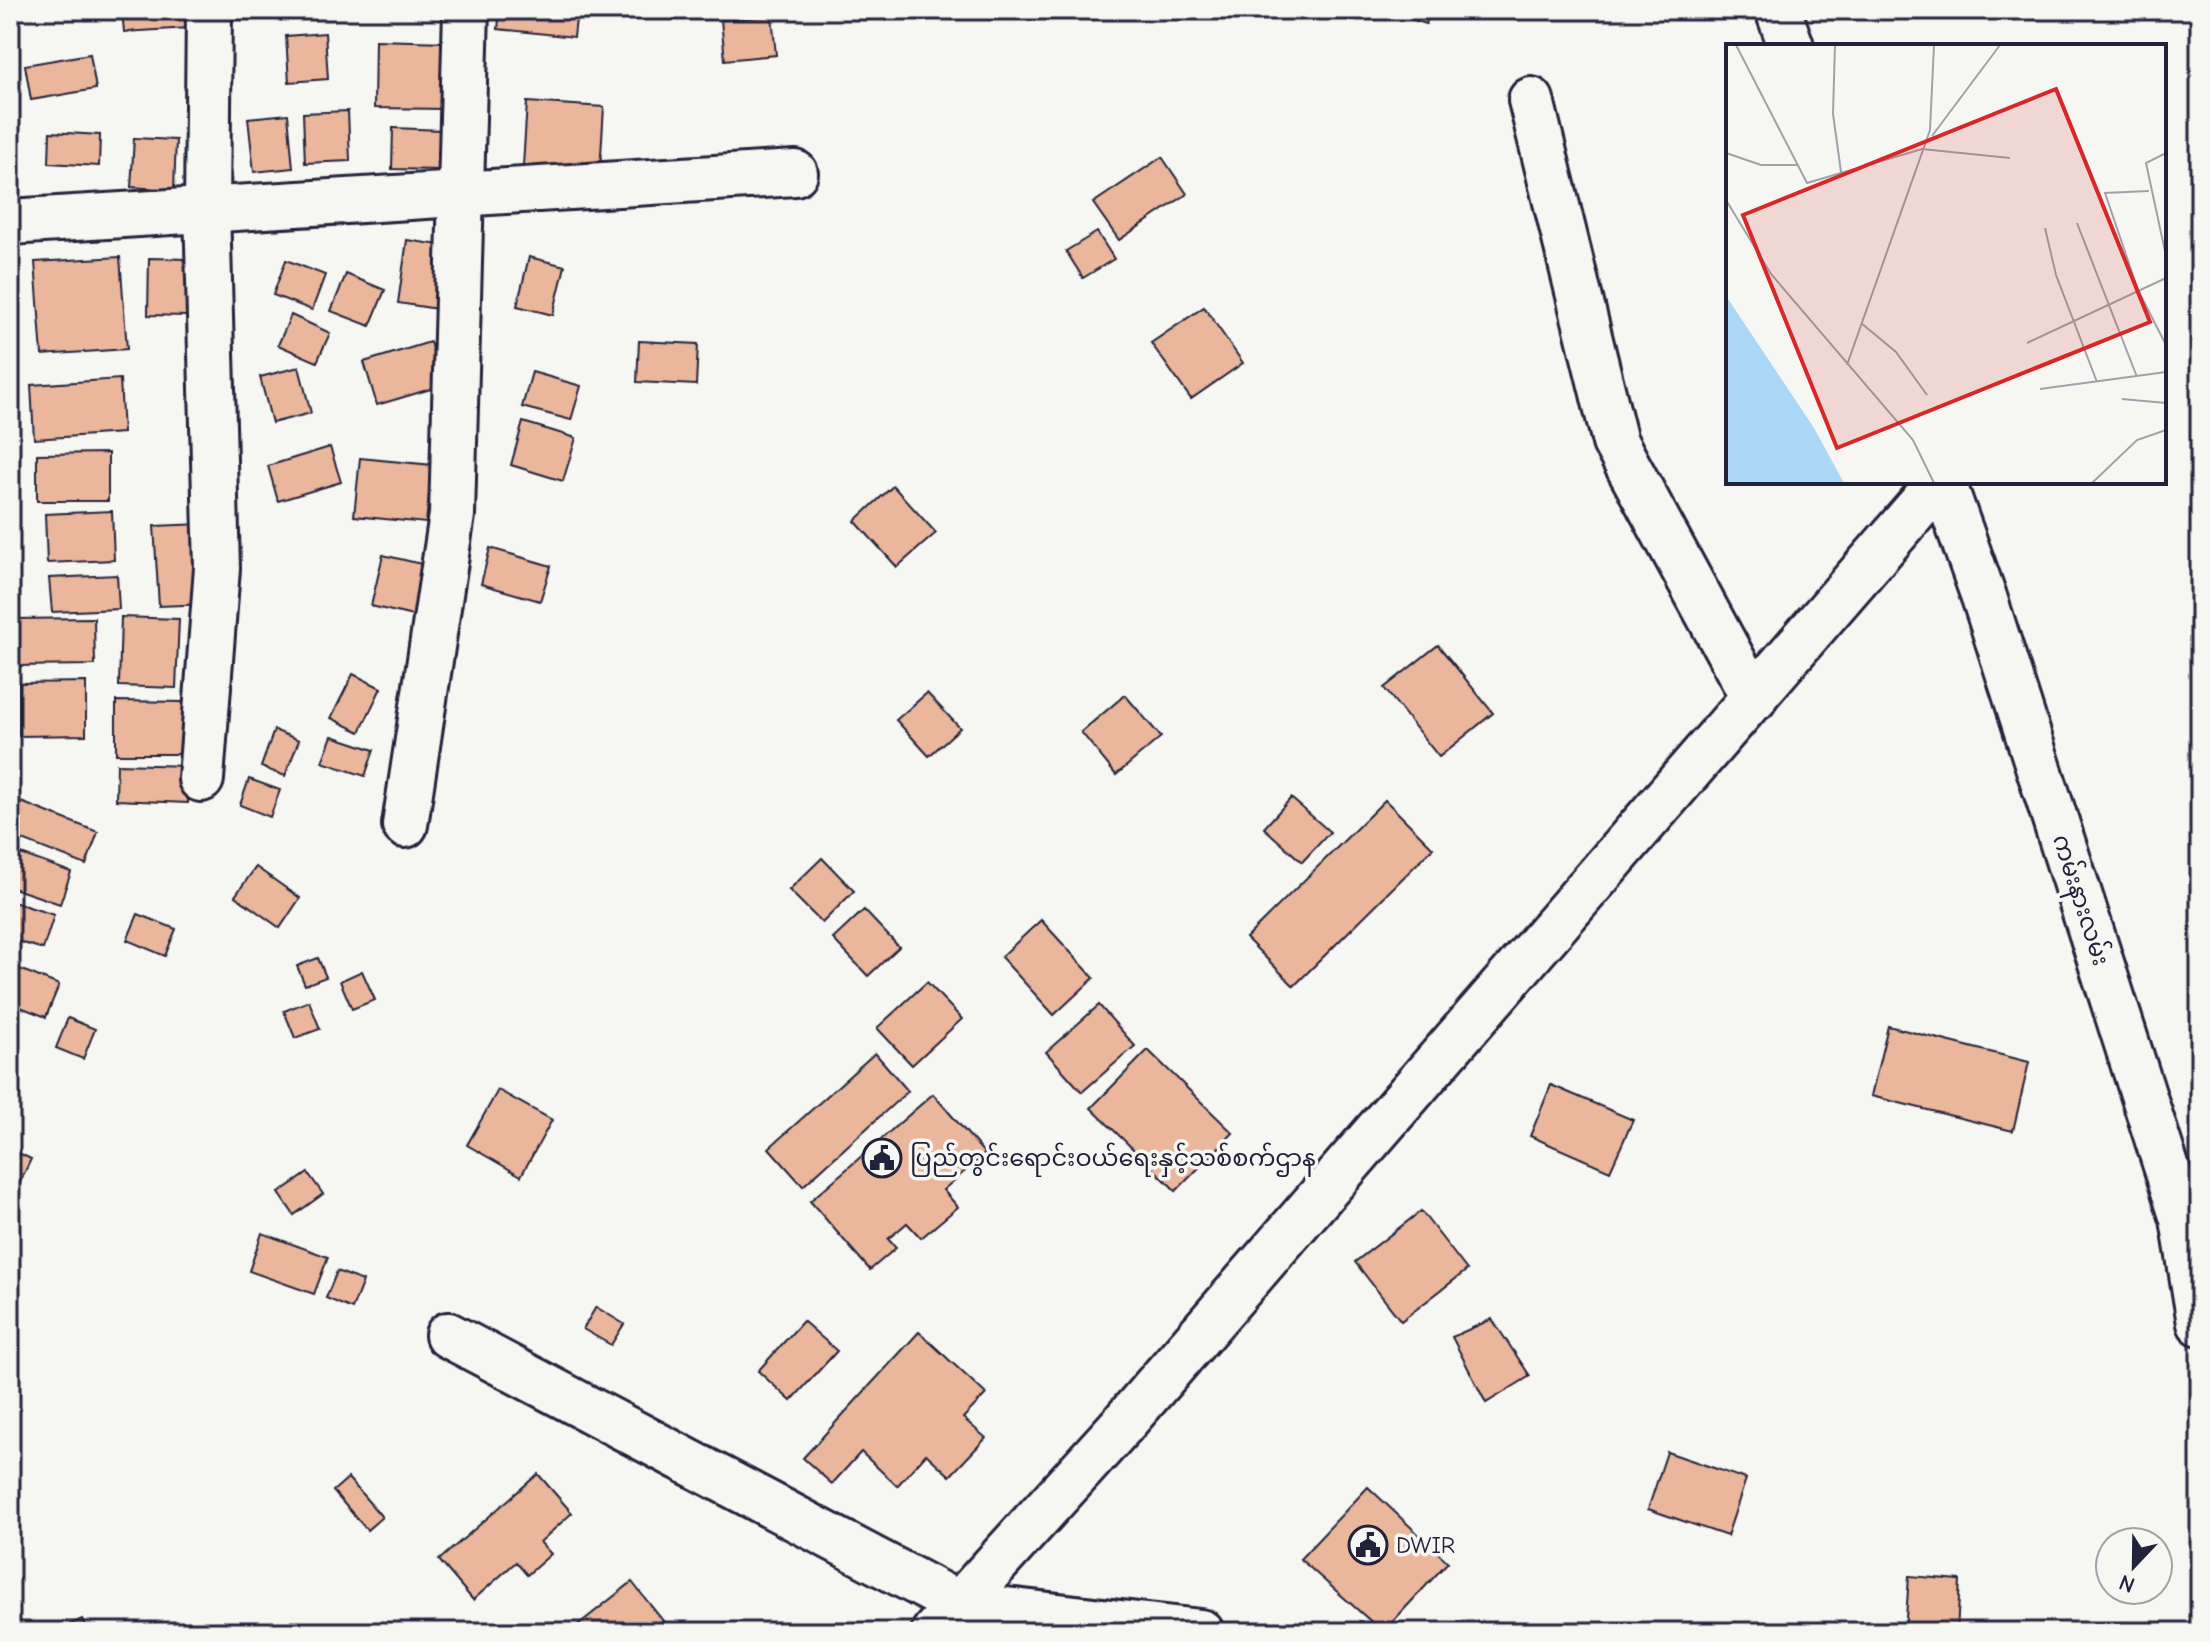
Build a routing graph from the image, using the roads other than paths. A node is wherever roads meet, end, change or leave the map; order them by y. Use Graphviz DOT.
graph roads {
  1 [pos="209,10"];
  2 [pos="466,10"];
  3 [pos="1778,10"];
  4 [pos="1790,44"];
  5 [pos="1531,100"];
  6 [pos="795,173"];
  7 [pos="464,194"];
  8 [pos="207,209"];
  9 [pos="10,222"];
  10 [pos="1940,484"];
  11 [pos="1943,484"];
  12 [pos="1754,699"];
  13 [pos="201,779"];
  14 [pos="405,825"];
  15 [pos="2200,1323"];
  16 [pos="448,1335"];
  17 [pos="947,1618"];
  18 [pos="912,1632"];
  19 [pos="1201,1632"];
  1 -- 8 [label="street"];
  2 -- 7 [label="street"];
  3 -- 4 [label="street"];
  5 -- 12 [label="street"];
  6 -- 7 [label="street"];
  7 -- 8 [label="street"];
  7 -- 14 [label="street"];
  8 -- 9 [label="street"];
  8 -- 13 [label="street"];
  10 -- 12 [label="street"];
  11 -- 15 [label="street, ကမ်းနားလမ်း"];
  12 -- 17 [label="street"];
  16 -- 17 [label="street"];
  17 -- 18 [label="street"];
  17 -- 19 [label="street"];
}
